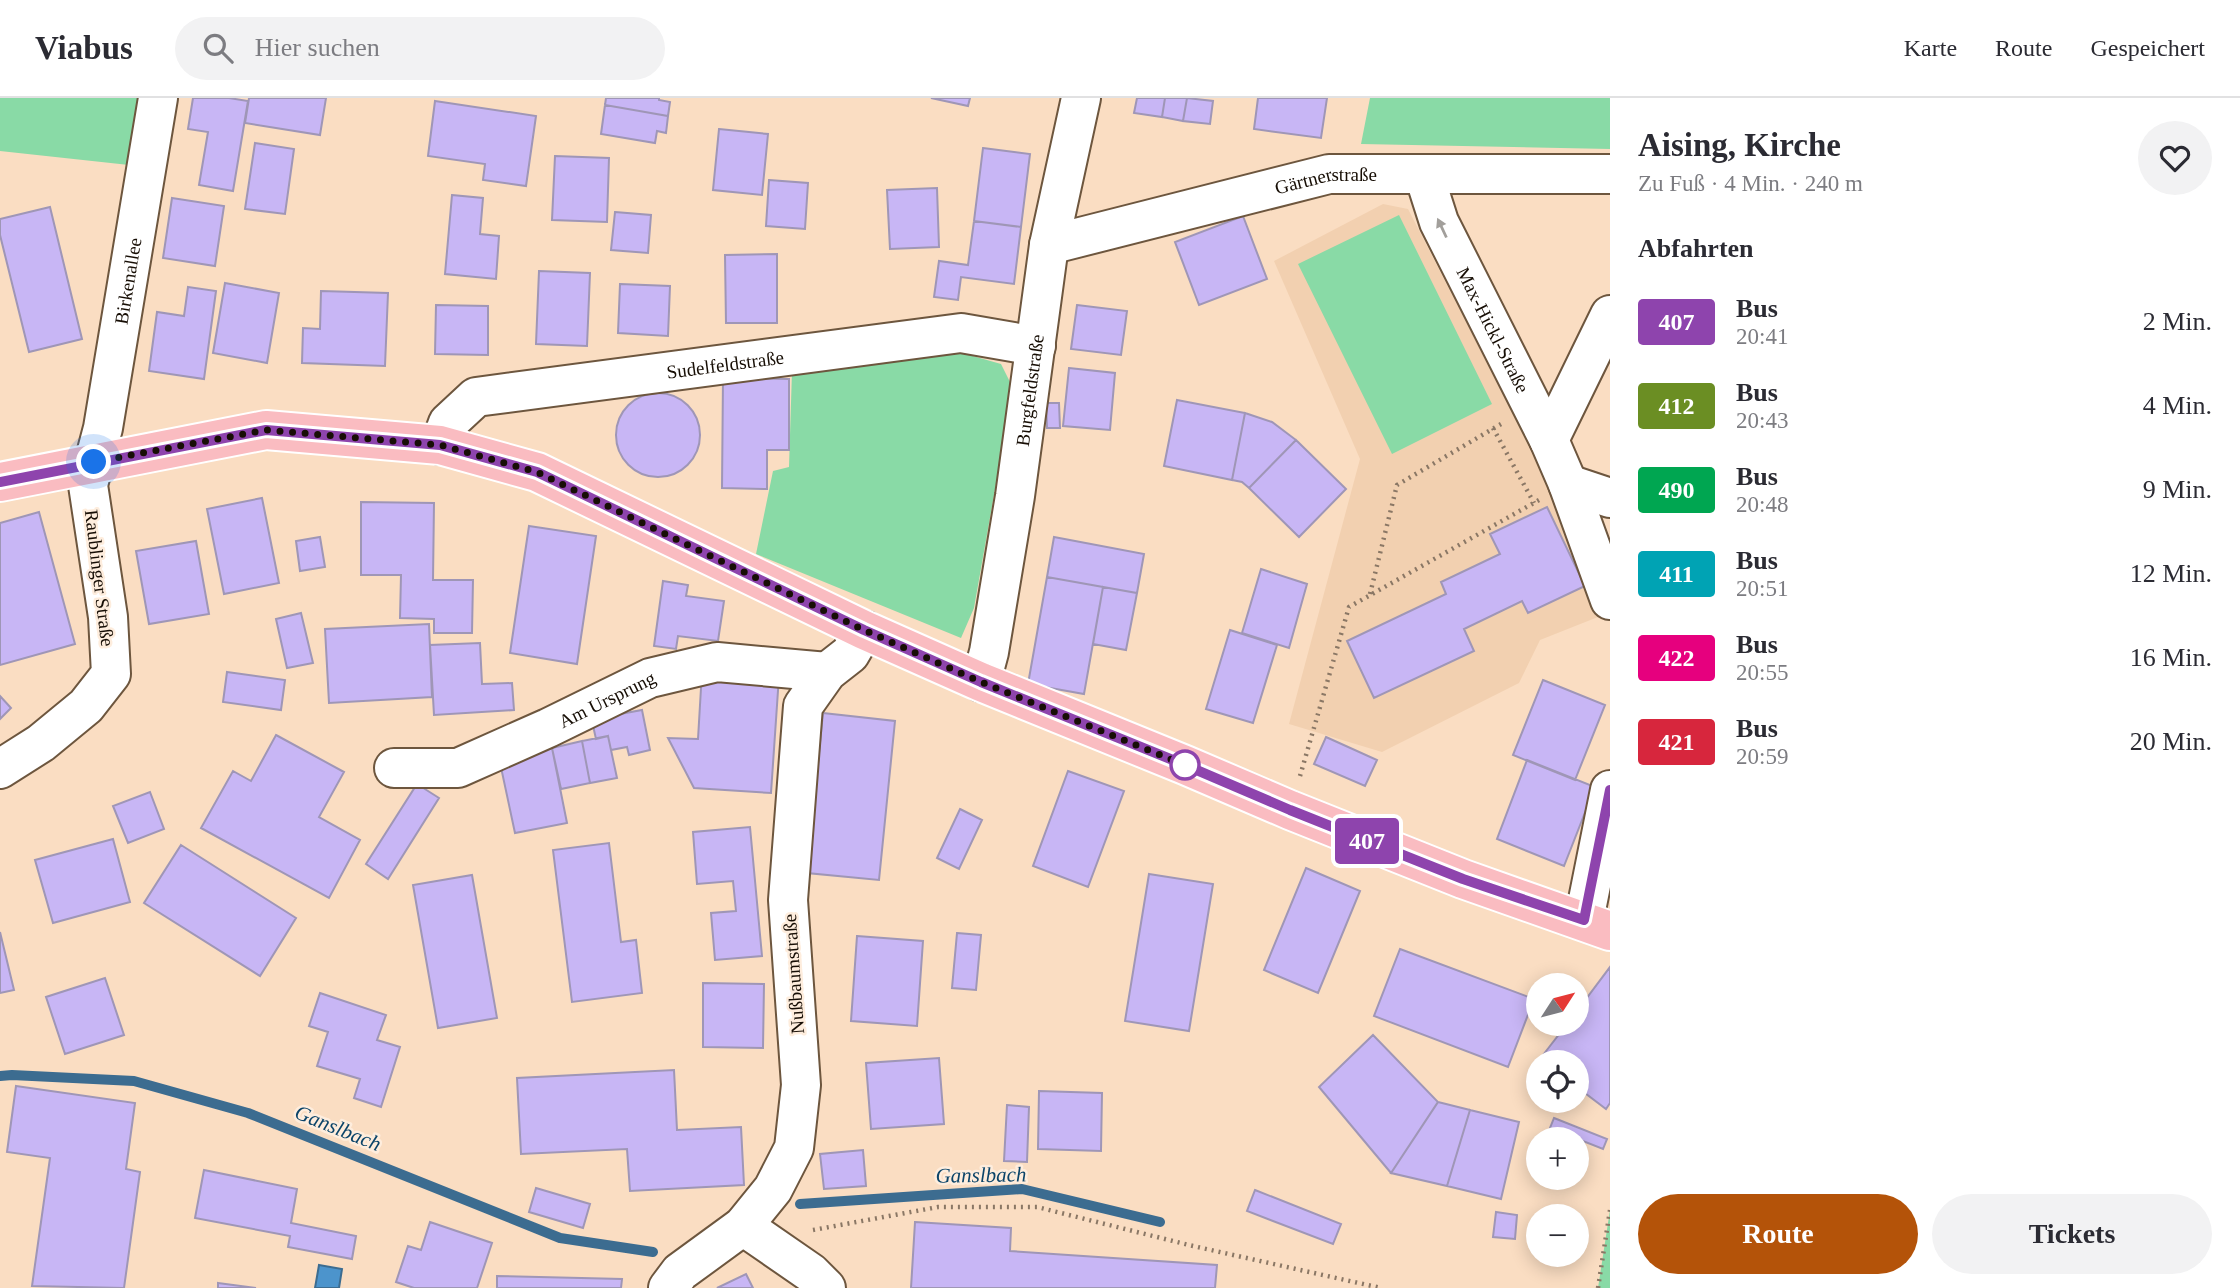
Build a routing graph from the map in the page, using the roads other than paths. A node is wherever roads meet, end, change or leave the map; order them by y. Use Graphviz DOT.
graph roads {
  1 [pos="158,98"];
  2 [pos="1081,98"];
  3 [pos="1610,174"];
  4 [pos="1424,175"];
  5 [pos="1049,245"];
  6 [pos="1610,315"];
  7 [pos="1036,346"];
  8 [pos="1549,440"];
  9 [pos="440,445"];
  10 [pos="94,462"];
  11 [pos="0,482"];
  12 [pos="1568,484"];
  13 [pos="1610,498"];
  14 [pos="1610,600"];
  15 [pos="864,630"];
  16 [pos="827,672"];
  17 [pos="981,682"];
  18 [pos="394,768"];
  19 [pos="0,769"];
  20 [pos="1610,790"];
  21 [pos="1597,926"];
  22 [pos="743,1226"];
  23 [pos="668,1288"];
  24 [pos="826,1288"];
  1 -- 10 [label="street, Birkenallee"];
  2 -- 5 [label="street, Burgfeldstraße"];
  3 -- 4 [label="street, Gärtnerstraße"];
  4 -- 5 [label="street, Gärtnerstraße"];
  8 -- 4 [label="street, Max-Hickl-Straße, one-way"];
  5 -- 7 [label="street, Burgfeldstraße"];
  6 -- 8 [label="street"];
  7 -- 9 [label="street, Sudelfeldstraße"];
  7 -- 17 [label="street, Burgfeldstraße"];
  8 -- 12 [label="street, Max-Hickl-Straße"];
  9 -- 10 [label="main road"];
  9 -- 15 [label="main road"];
  10 -- 11 [label="main road"];
  10 -- 19 [label="street, Raublinger Straße"];
  12 -- 13 [label="street"];
  12 -- 14 [label="street, Max-Hickl-Straße"];
  15 -- 16 [label="street, Nußbaumstraße"];
  15 -- 17 [label="main road"];
  16 -- 18 [label="street, Am Ursprung"];
  16 -- 22 [label="street, Nußbaumstraße"];
  17 -- 21 [label="main road"];
  20 -- 21 [label="street"];
  22 -- 23 [label="street, Nußbaumstraße"];
  22 -- 24 [label="street"];
}
